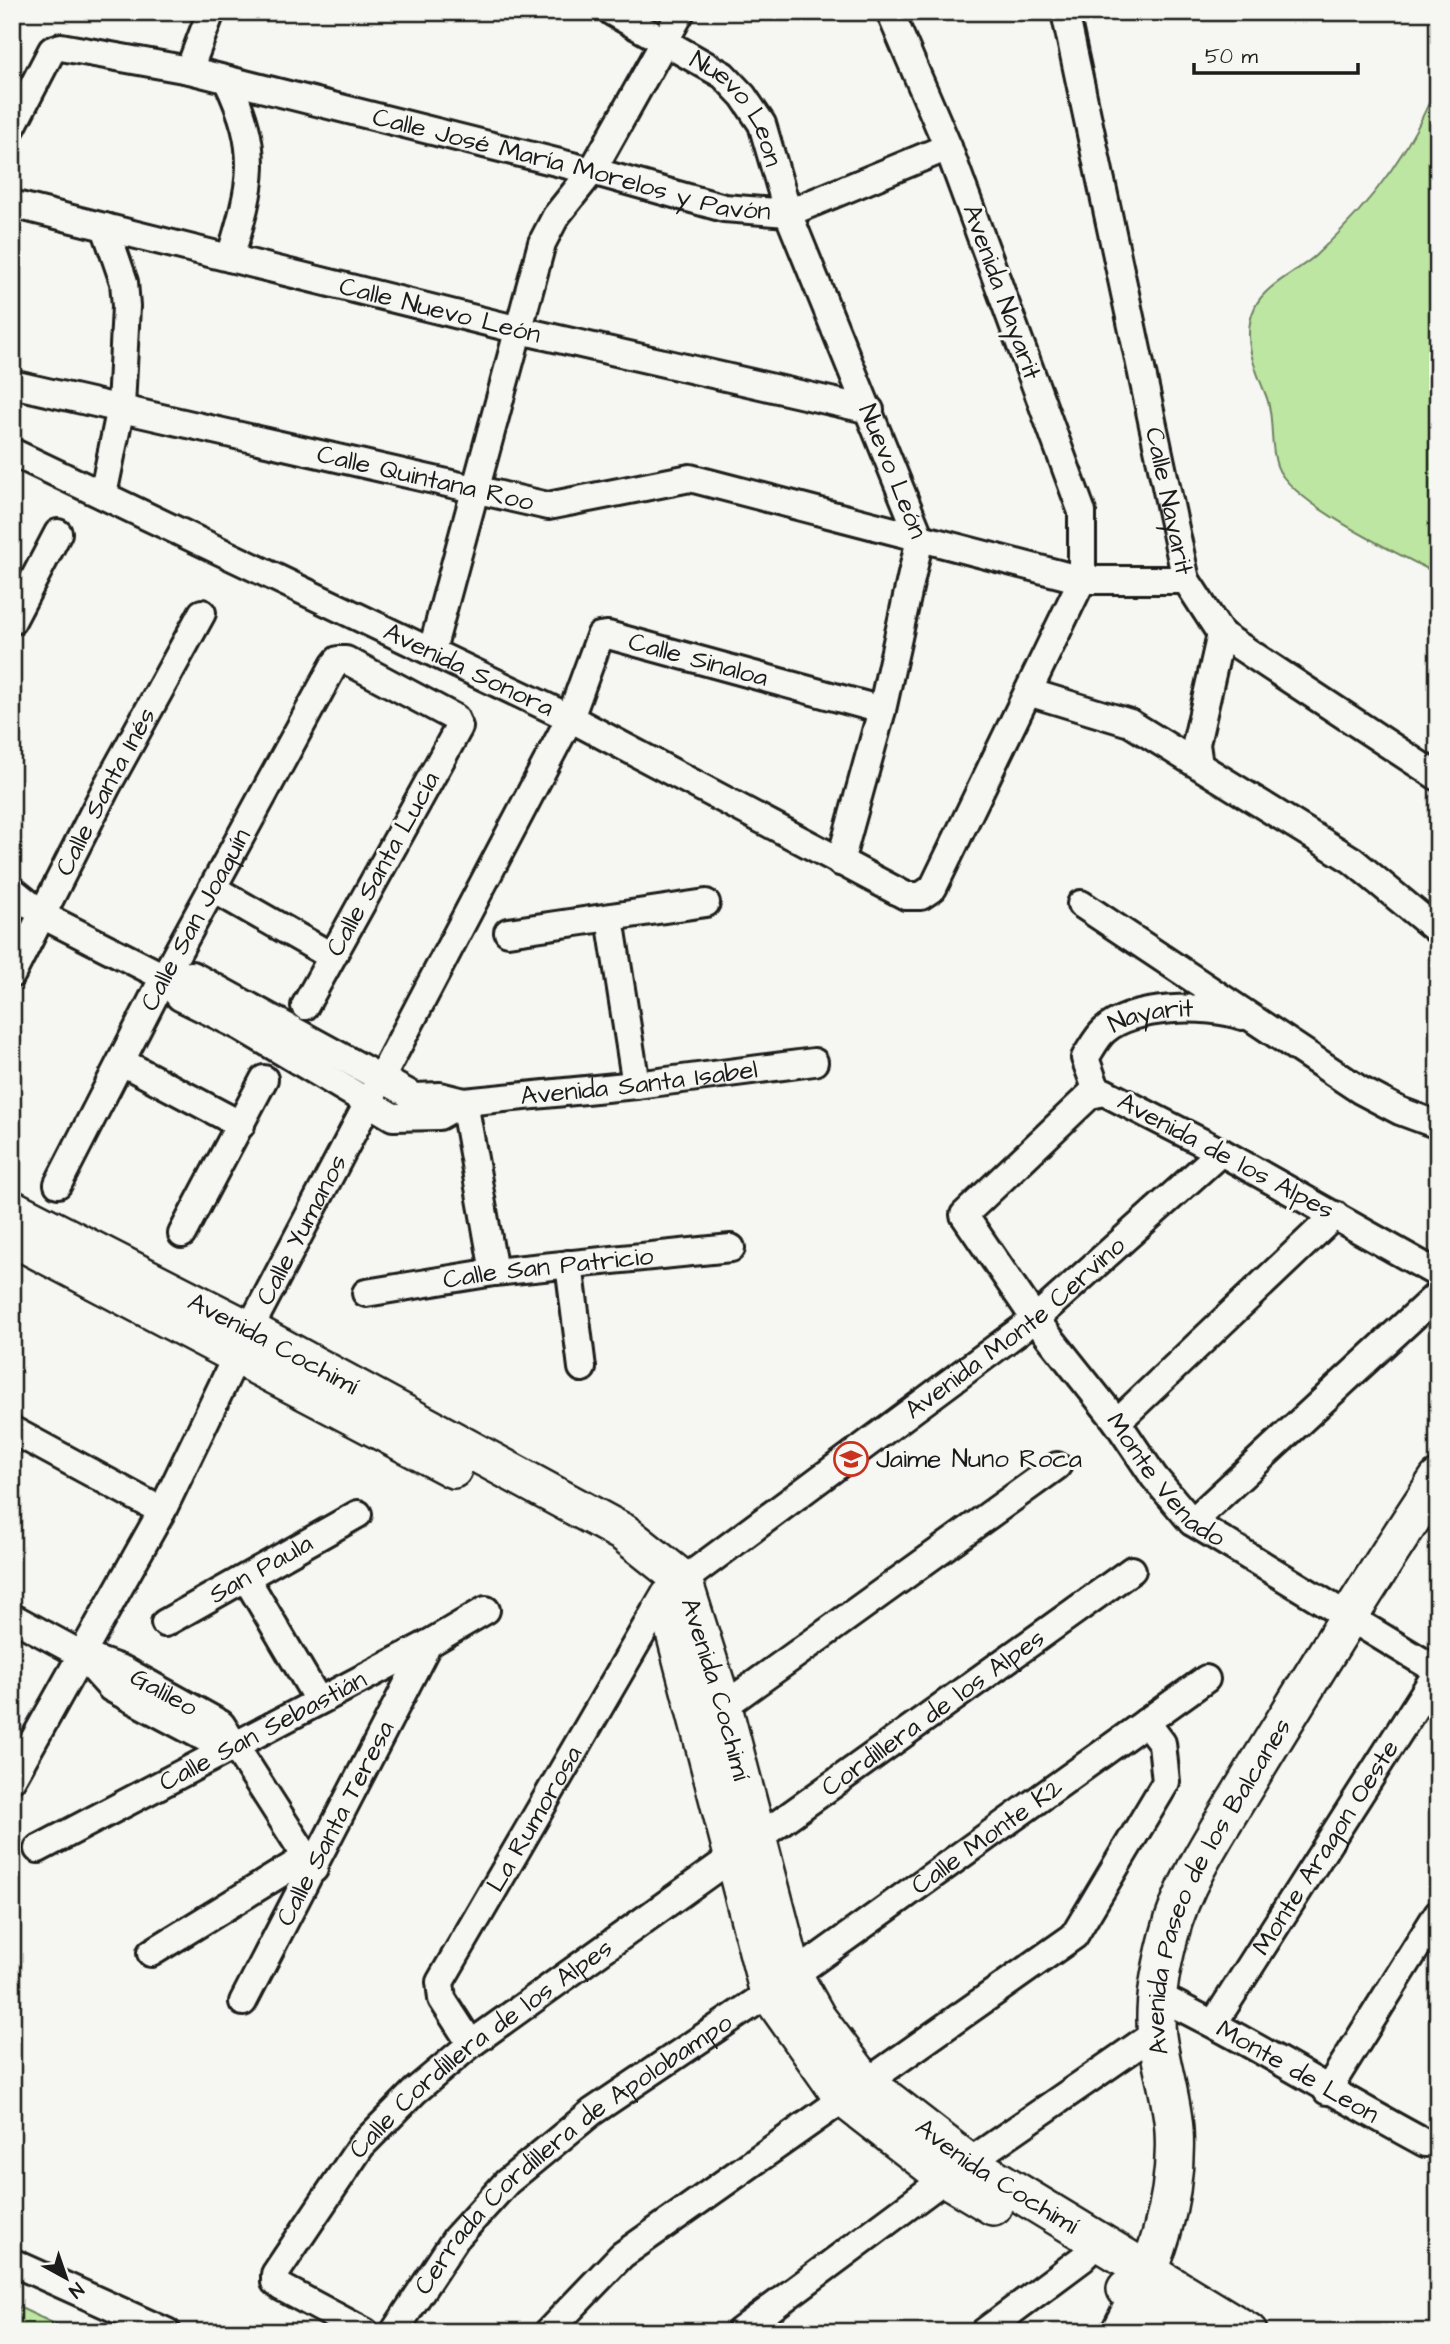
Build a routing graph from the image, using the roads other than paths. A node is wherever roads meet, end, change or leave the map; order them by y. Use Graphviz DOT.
graph roads {
  1 [pos="211,12"];
  2 [pos="612,12"];
  3 [pos="681,12"];
  4 [pos="890,12"];
  5 [pos="1065,12"];
  6 [pos="666,41"];
  7 [pos="189,70"];
  8 [pos="227,80"];
  9 [pos="12,127"];
  10 [pos="948,147"];
  11 [pos="592,171"];
  12 [pos="12,204"];
  13 [pos="788,213"];
  14 [pos="105,227"];
  15 [pos="230,258"];
  16 [pos="519,330"];
  17 [pos="12,383"];
  18 [pos="121,408"];
  19 [pos="870,410"];
  20 [pos="12,452"];
  21 [pos="478,487"];
  22 [pos="103,495"];
  23 [pos="58,533"];
  24 [pos="920,538"];
  25 [pos="1082,580"];
  26 [pos="1186,580"];
  27 [pos="202,613"];
  28 [pos="12,621"];
  29 [pos="1221,634"];
  30 [pos="432,650"];
  31 [pos="1028,692"];
  32 [pos="882,710"];
  33 [pos="570,719"];
  34 [pos="458,721"];
  35 [pos="1199,765"];
  36 [pos="1438,777"];
  37 [pos="840,862"];
  38 [pos="212,888"];
  39 [pos="12,890"];
  40 [pos="706,903"];
  41 [pos="1081,904"];
  42 [pos="44,916"];
  43 [pos="610,918"];
  44 [pos="1438,931"];
  45 [pos="508,932"];
  46 [pos="331,956"];
  47 [pos="12,974"];
  48 [pos="164,977"];
  49 [pos="305,1006"];
  50 [pos="1267,1026"];
  51 [pos="122,1062"];
  52 [pos="814,1062"];
  53 [pos="264,1079"];
  54 [pos="636,1086"];
  55 [pos="1097,1091"];
  56 [pos="375,1092"];
  57 [pos="464,1102"];
  58 [pos="241,1125"];
  59 [pos="1438,1125"];
  60 [pos="1221,1152"];
  61 [pos="58,1184"];
  62 [pos="12,1209"];
  63 [pos="964,1215"];
  64 [pos="1335,1215"];
  65 [pos="182,1234"];
  66 [pos="12,1237"];
  67 [pos="731,1248"];
  68 [pos="569,1264"];
  69 [pos="494,1272"];
  70 [pos="1438,1274"];
  71 [pos="366,1293"];
  72 [pos="1438,1294"];
  73 [pos="1035,1319"];
  74 [pos="243,1342"];
  75 [pos="582,1367"];
  76 [pos="1117,1422"];
  77 [pos="12,1430"];
  78 [pos="1057,1466"];
  79 [pos="1438,1479"];
  80 [pos="162,1511"];
  81 [pos="358,1514"];
  82 [pos="1192,1522"];
  83 [pos="1132,1570"];
  84 [pos="246,1578"];
  85 [pos="674,1587"];
  86 [pos="486,1610"];
  87 [pos="12,1616"];
  88 [pos="1347,1617"];
  89 [pos="164,1623"];
  90 [pos="428,1644"];
  91 [pos="82,1655"];
  92 [pos="1438,1671"];
  93 [pos="1206,1679"];
  94 [pos="318,1700"];
  95 [pos="723,1707"];
  96 [pos="1146,1722"];
  97 [pos="235,1746"];
  98 [pos="12,1779"];
  99 [pos="38,1849"];
  100 [pos="744,1849"];
  101 [pos="310,1863"];
  102 [pos="1438,1913"];
  103 [pos="151,1953"];
  104 [pos="781,1984"];
  105 [pos="1158,1996"];
  106 [pos="243,2002"];
  107 [pos="1214,2023"];
  108 [pos="1157,2032"];
  109 [pos="471,2044"];
  110 [pos="854,2090"];
  111 [pos="1327,2091"];
  112 [pos="1438,2140"];
  113 [pos="957,2170"];
  114 [pos="1090,2251"];
  115 [pos="12,2262"];
  116 [pos="1144,2286"];
  117 [pos="167,2332"];
  118 [pos="365,2332"];
  119 [pos="394,2332"];
  120 [pos="548,2332"];
  121 [pos="739,2332"];
  122 [pos="984,2332"];
  123 [pos="1119,2332"];
  124 [pos="1196,2332"];
  125 [pos="1248,2332"];
  1 -- 7 [label="street"];
  2 -- 6 [label="street, Nuevo Leon"];
  3 -- 6 [label="street"];
  4 -- 10 [label="street, Avenida Nayarit"];
  5 -- 26 [label="street, Calle Nayarit"];
  6 -- 11 [label="street"];
  6 -- 13 [label="street, Nuevo Leon"];
  7 -- 8 [label="street, Calle José María Morelos y Pavón"];
  7 -- 9 [label="street, Calle José María Morelos y Pavón"];
  8 -- 11 [label="street, Calle José María Morelos y Pavón"];
  8 -- 15 [label="street"];
  10 -- 13 [label="street, Calle José María Morelos y Pavón"];
  10 -- 25 [label="street, Avenida Nayarit"];
  11 -- 13 [label="street, Calle José María Morelos y Pavón"];
  11 -- 16 [label="street"];
  12 -- 14 [label="street, Calle Nuevo León"];
  13 -- 19 [label="street, Nuevo León"];
  14 -- 15 [label="street, Calle Nuevo León"];
  14 -- 18 [label="street"];
  15 -- 16 [label="street, Calle Nuevo León"];
  16 -- 19 [label="street, Calle Nuevo León"];
  16 -- 21 [label="street"];
  17 -- 18 [label="street, Calle Quintana Roo"];
  18 -- 21 [label="street, Calle Quintana Roo"];
  18 -- 22 [label="street"];
  19 -- 24 [label="street, Nuevo León"];
  20 -- 22 [label="street, Avenida Sonora"];
  21 -- 24 [label="street, Calle Quintana Roo"];
  21 -- 30 [label="street"];
  22 -- 30 [label="street, Avenida Sonora"];
  23 -- 28 [label="street"];
  24 -- 25 [label="street, Calle Quintana Roo"];
  24 -- 32 [label="street, Nuevo León"];
  25 -- 26 [label="street, Calle Nayarit"];
  25 -- 31 [label="street"];
  26 -- 29 [label="street"];
  27 -- 42 [label="street, Calle Santa Inés"];
  29 -- 35 [label="street"];
  29 -- 36 [label="street"];
  30 -- 33 [label="street, Avenida Sonora"];
  31 -- 35 [label="street"];
  31 -- 37 [label="street, Avenida Sonora"];
  32 -- 33 [label="street, Calle Sinaloa"];
  32 -- 37 [label="street, Nuevo León"];
  33 -- 37 [label="street, Avenida Sonora"];
  33 -- 56 [label="street, Calle Yumanos"];
  34 -- 38 [label="street, Calle San Joaquín"];
  34 -- 46 [label="street, Calle Santa Lucía"];
  35 -- 44 [label="street"];
  38 -- 46 [label="street"];
  38 -- 48 [label="street, Calle San Joaquín"];
  39 -- 42 [label="street, Avenida Santa Isabel"];
  40 -- 43 [label="street"];
  41 -- 50 [label="street"];
  42 -- 47 [label="street, Calle Santa Inés"];
  42 -- 48 [label="street, Avenida Santa Isabel"];
  43 -- 45 [label="street"];
  43 -- 54 [label="street"];
  46 -- 49 [label="street, Calle Santa Lucía"];
  48 -- 51 [label="street, Calle San Joaquín"];
  48 -- 56 [label="street, Avenida Santa Isabel"];
  50 -- 55 [label="street, Nayarit"];
  50 -- 59 [label="street"];
  51 -- 58 [label="street"];
  51 -- 61 [label="street, Calle San Joaquín"];
  52 -- 54 [label="street, Avenida Santa Isabel"];
  53 -- 58 [label="street"];
  54 -- 57 [label="street, Avenida Santa Isabel"];
  55 -- 60 [label="street, Avenida de los Alpes"];
  55 -- 63 [label="street, Avenida de los Alpes"];
  56 -- 57 [label="street, Avenida Santa Isabel"];
  56 -- 74 [label="street, Calle Yumanos"];
  57 -- 69 [label="street"];
  58 -- 65 [label="street"];
  60 -- 64 [label="street, Avenida de los Alpes"];
  60 -- 73 [label="street, Avenida Monte Cervino"];
  62 -- 74 [label="street, Avenida Cochimí"];
  63 -- 73 [label="street, Monte Venado"];
  64 -- 70 [label="street, Avenida de los Alpes"];
  64 -- 76 [label="street"];
  66 -- 74 [label="street, Avenida Cochimí"];
  67 -- 68 [label="street, Calle San Patricio"];
  68 -- 69 [label="street, Calle San Patricio"];
  68 -- 75 [label="street"];
  69 -- 71 [label="street, Calle San Patricio"];
  72 -- 82 [label="street"];
  73 -- 76 [label="street, Monte Venado"];
  73 -- 85 [label="street, Avenida Monte Cervino"];
  74 -- 80 [label="street, Calle Yumanos"];
  74 -- 85 [label="street, Avenida Cochimí"];
  76 -- 82 [label="street, Monte Venado"];
  77 -- 80 [label="street"];
  78 -- 95 [label="street"];
  79 -- 88 [label="street, Avenida Paseo de los Balcanes"];
  80 -- 91 [label="street, Calle Yumanos"];
  81 -- 84 [label="street, San Paula"];
  82 -- 88 [label="street, Monte Venado"];
  83 -- 100 [label="street, Cordillera de los Alpes"];
  84 -- 89 [label="street, San Paula"];
  84 -- 94 [label="street"];
  85 -- 95 [label="street, Avenida Cochimí"];
  85 -- 100 [label="street, Avenida Cochimí"];
  85 -- 109 [label="street, La Rumorosa"];
  86 -- 90 [label="street, Calle San Sebastián"];
  87 -- 91 [label="street, Galileo"];
  88 -- 92 [label="street, Monte Venado"];
  88 -- 105 [label="street, Avenida Paseo de los Balcanes"];
  90 -- 94 [label="street, Calle San Sebastián"];
  90 -- 101 [label="street, Calle Santa Teresa"];
  91 -- 97 [label="street, Galileo"];
  91 -- 98 [label="street, Calle Yumanos"];
  92 -- 107 [label="street, Monte Aragon Oeste"];
  93 -- 96 [label="street, Calle Monte K2"];
  94 -- 97 [label="street, Calle San Sebastián"];
  95 -- 100 [label="street, Avenida Cochimí"];
  96 -- 104 [label="street, Calle Monte K2"];
  96 -- 110 [label="street"];
  97 -- 99 [label="street, Calle San Sebastián"];
  97 -- 101 [label="street"];
  100 -- 104 [label="street, Avenida Cochimí"];
  100 -- 109 [label="street, Calle Cordillera de los Alpes"];
  101 -- 103 [label="street"];
  101 -- 106 [label="street, Calle Santa Teresa"];
  102 -- 111 [label="street"];
  104 -- 110 [label="street, Avenida Cochimí"];
  104 -- 119 [label="street, Cerrada Cordillera de Apolobampo"];
  105 -- 107 [label="street, Monte de Leon"];
  105 -- 108 [label="street, Avenida Paseo de los Balcanes"];
  107 -- 111 [label="street, Monte de Leon"];
  108 -- 113 [label="street"];
  108 -- 116 [label="street, Avenida Paseo de los Balcanes"];
  109 -- 118 [label="street, Calle Cordillera de los Alpes"];
  110 -- 113 [label="street, Avenida Cochimí"];
  110 -- 120 [label="street"];
  111 -- 112 [label="street, Monte de Leon"];
  113 -- 114 [label="street, Avenida Cochimí"];
  113 -- 121 [label="street"];
  114 -- 116 [label="street, Avenida Cochimí"];
  114 -- 122 [label="street"];
  115 -- 117 [label="street"];
  116 -- 123 [label="street, Avenida Paseo de los Balcanes"];
  116 -- 124 [label="street, Avenida Cochimí"];
  116 -- 125 [label="street, Avenida Cochimí"];
}
